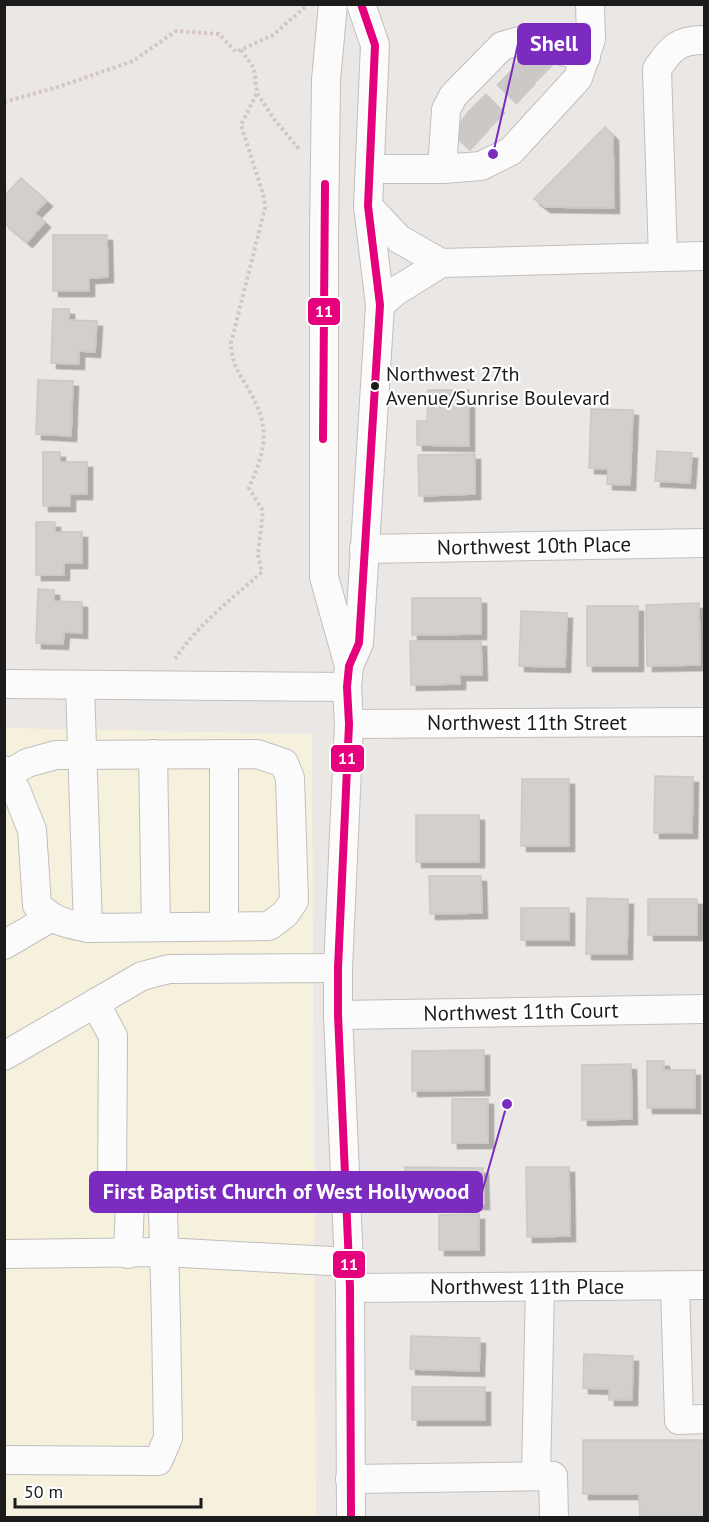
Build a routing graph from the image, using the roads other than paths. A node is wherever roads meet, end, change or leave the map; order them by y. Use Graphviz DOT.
graph roads {
  1 [pos="361,4"];
  2 [pos="590,4"];
  3 [pos="319,5"];
  4 [pos="705,40"];
  5 [pos="586,57"];
  6 [pos="442,169"];
  7 [pos="370,170"];
  8 [pos="368,206"];
  9 [pos="705,256"];
  10 [pos="663,257"];
  11 [pos="441,263"];
  12 [pos="380,304"];
  13 [pos="705,543"];
  14 [pos="364,549"];
  15 [pos="348,677"];
  16 [pos="4,684"];
  17 [pos="80,685"];
  18 [pos="705,722"];
  19 [pos="349,724"];
  20 [pos="82,754"];
  21 [pos="153,754"];
  22 [pos="224,754"];
  23 [pos="6,773"];
  24 [pos="50,918"];
  25 [pos="224,926"];
  26 [pos="88,927"];
  27 [pos="156,927"];
  28 [pos="4,945"];
  29 [pos="338,968"];
  30 [pos="95,1003"];
  31 [pos="705,1009"];
  32 [pos="338,1016"];
  33 [pos="4,1056"];
  34 [pos="112,1192"];
  35 [pos="164,1252"];
  36 [pos="4,1254"];
  37 [pos="128,1254"];
  38 [pos="350,1275"];
  39 [pos="705,1285"];
  40 [pos="675,1286"];
  41 [pos="540,1287"];
  42 [pos="705,1419"];
  43 [pos="4,1461"];
  44 [pos="536,1476"];
  45 [pos="350,1479"];
  46 [pos="351,1518"];
  47 [pos="554,1518"];
  1 -- 7 [label="street"];
  2 -- 5 [label="street"];
  3 -- 15 [label="street"];
  4 -- 10 [label="street"];
  5 -- 6 [label="street"];
  5 -- 6 [label="street"];
  6 -- 7 [label="street"];
  7 -- 8 [label="street"];
  8 -- 11 [label="street"];
  8 -- 12 [label="street"];
  9 -- 10 [label="street"];
  10 -- 11 [label="street"];
  11 -- 12 [label="street"];
  12 -- 14 [label="street"];
  13 -- 14 [label="street, Northwest 10th Place"];
  14 -- 15 [label="street"];
  15 -- 17 [label="street"];
  15 -- 19 [label="street"];
  16 -- 17 [label="street"];
  17 -- 20 [label="street"];
  18 -- 19 [label="street, Northwest 11th Street"];
  19 -- 29 [label="street"];
  20 -- 21 [label="street"];
  20 -- 23 [label="street"];
  20 -- 26 [label="street"];
  21 -- 22 [label="street"];
  21 -- 27 [label="street"];
  22 -- 25 [label="street"];
  22 -- 25 [label="street"];
  23 -- 24 [label="street"];
  24 -- 26 [label="street"];
  24 -- 28 [label="street"];
  25 -- 27 [label="street"];
  26 -- 27 [label="street"];
  29 -- 30 [label="street"];
  29 -- 32 [label="street"];
  30 -- 33 [label="street"];
  30 -- 34 [label="street"];
  31 -- 32 [label="street, Northwest 11th Court"];
  32 -- 38 [label="street"];
  35 -- 37 [label="street, Northwest 11th Place"];
  35 -- 37 [label="street"];
  35 -- 38 [label="street, Northwest 11th Place"];
  35 -- 43 [label="street"];
  36 -- 37 [label="street, Northwest 11th Place"];
  38 -- 41 [label="street, Northwest 11th Place"];
  38 -- 45 [label="street"];
  39 -- 40 [label="street, Northwest 11th Place"];
  40 -- 41 [label="street, Northwest 11th Place"];
  40 -- 42 [label="street"];
  41 -- 44 [label="street"];
  44 -- 45 [label="street"];
  44 -- 47 [label="street"];
  45 -- 46 [label="street"];
}
